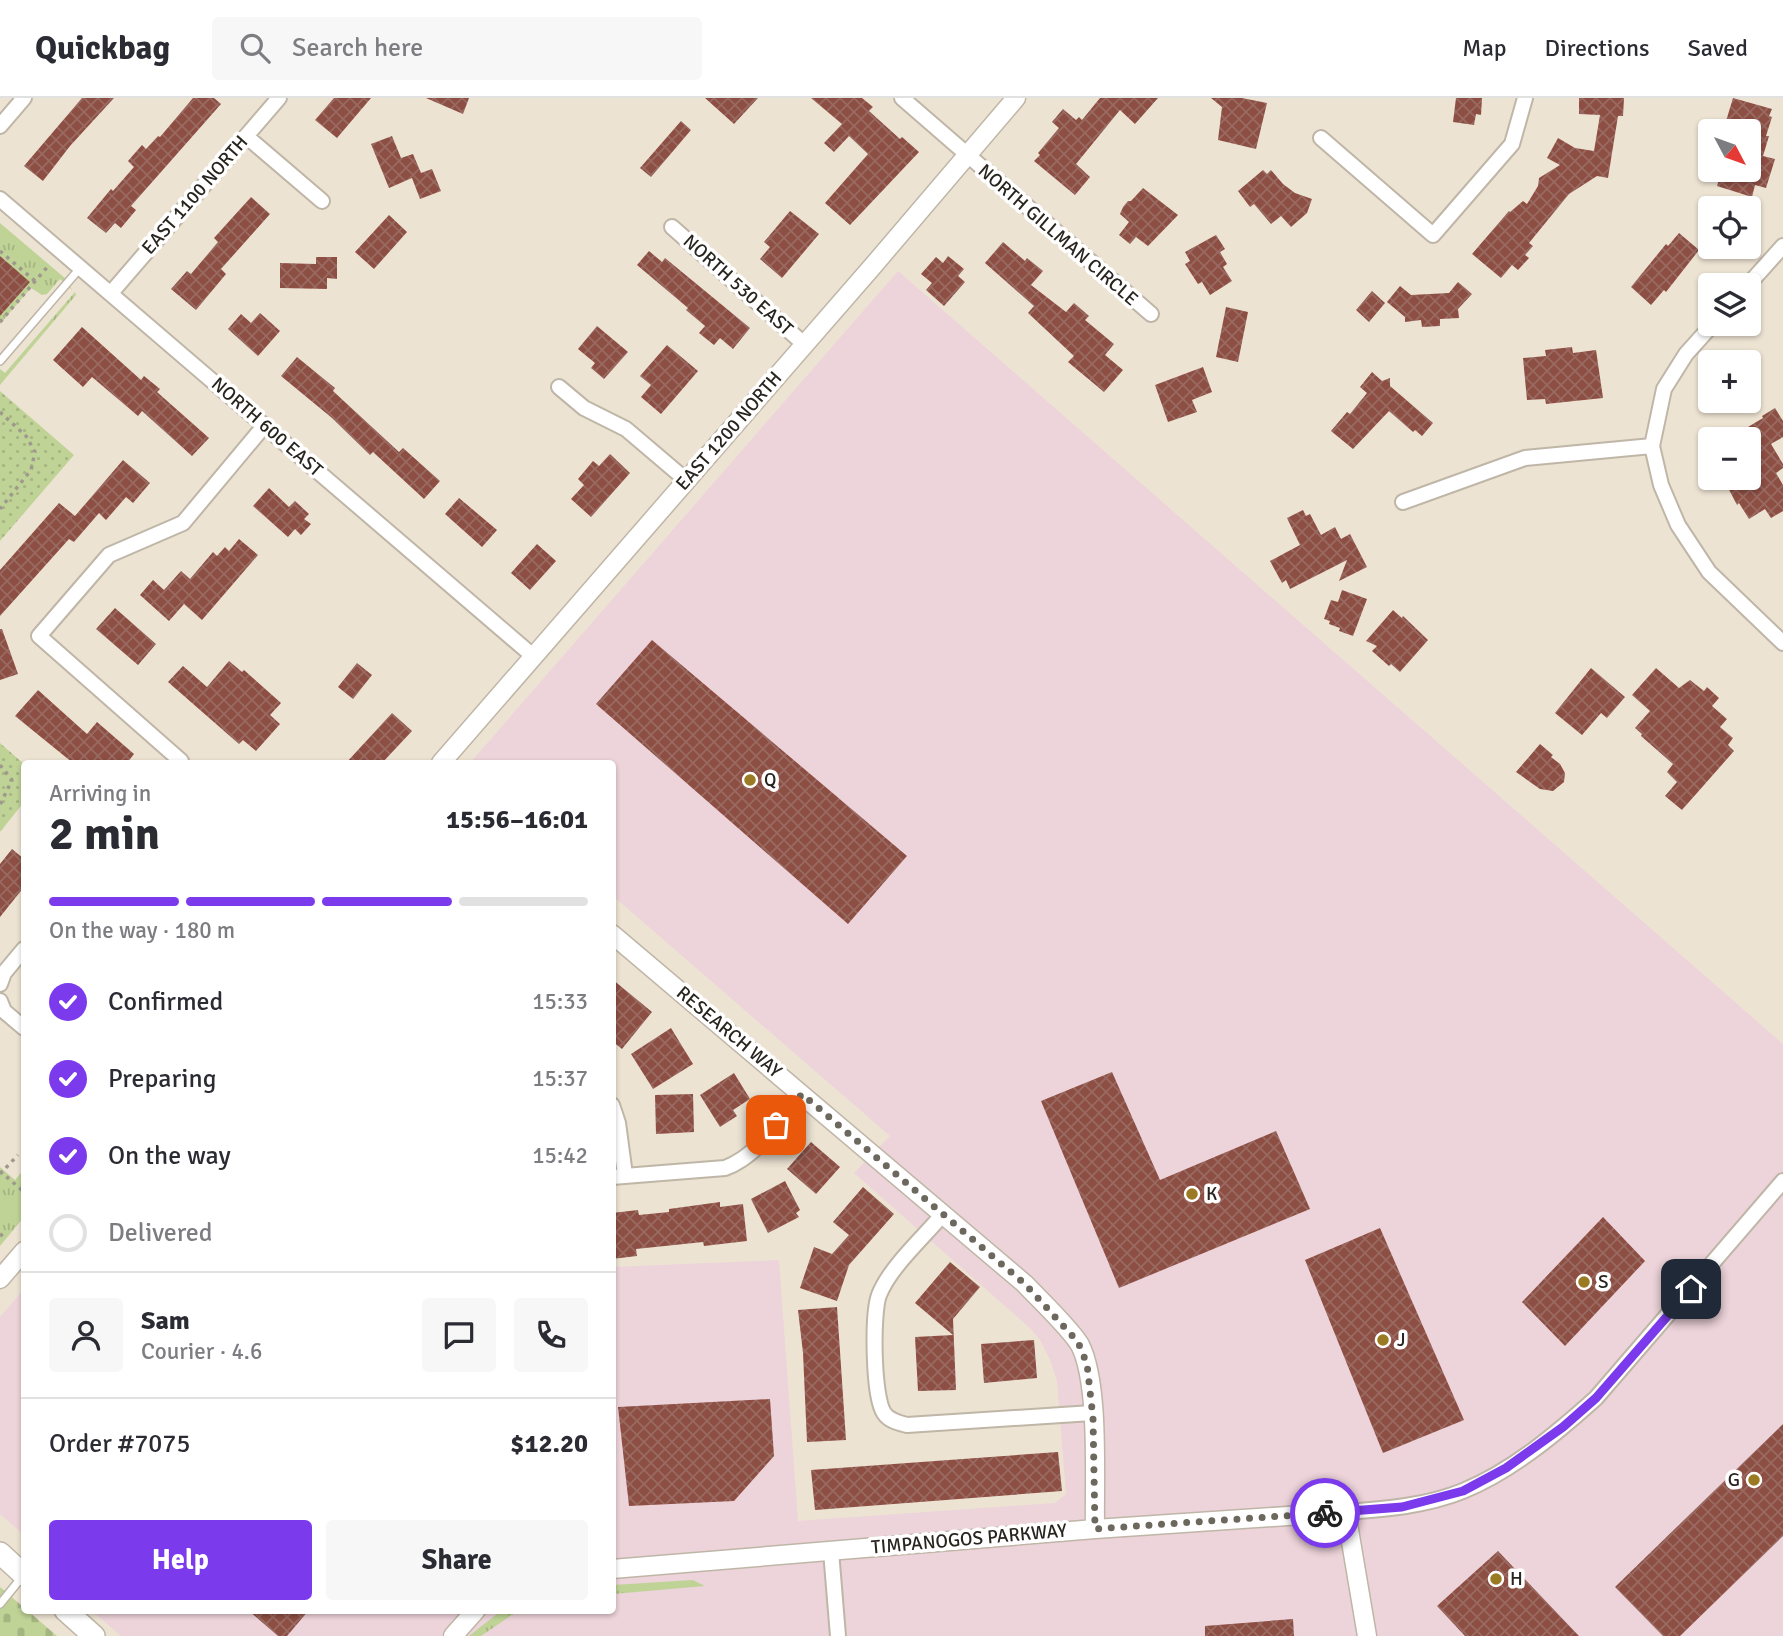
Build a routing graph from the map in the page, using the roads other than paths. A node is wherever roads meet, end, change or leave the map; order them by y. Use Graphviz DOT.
graph roads {
  1 [pos="24,98"];
  2 [pos="279,98"];
  3 [pos="902,98"];
  4 [pos="1016,98"];
  5 [pos="1525,98"];
  6 [pos="0,126"];
  7 [pos="246,136"];
  8 [pos="1321,138"];
  9 [pos="966,156"];
  10 [pos="0,198"];
  11 [pos="322,201"];
  12 [pos="672,227"];
  13 [pos="1783,246"];
  14 [pos="81,267"];
  15 [pos="1759,273"];
  16 [pos="111,293"];
  17 [pos="1151,314"];
  18 [pos="1702,336"];
  19 [pos="804,344"];
  20 [pos="0,361"];
  21 [pos="559,387"];
  22 [pos="264,426"];
  23 [pos="1652,446"];
  24 [pos="686,480"];
  25 [pos="1403,502"];
  26 [pos="1783,643"];
  27 [pos="533,656"];
  28 [pos="178,760"];
  29 [pos="443,760"];
  30 [pos="616,937"];
  31 [pos="21,953"];
  32 [pos="0,984"];
  33 [pos="0,1001"];
  34 [pos="21,1025"];
  35 [pos="802,1094"];
  36 [pos="616,1117"];
  37 [pos="619,1176"];
  38 [pos="1783,1181"];
  39 [pos="943,1214"];
  40 [pos="21,1254"];
  41 [pos="0,1279"];
  42 [pos="1092,1413"];
  43 [pos="1346,1512"];
  44 [pos="1095,1529"];
  45 [pos="831,1551"];
  46 [pos="0,1553"];
  47 [pos="616,1569"];
  48 [pos="21,1572"];
  49 [pos="21,1579"];
  50 [pos="0,1604"];
  51 [pos="69,1614"];
  52 [pos="472,1614"];
  53 [pos="94,1636"];
  54 [pos="453,1636"];
  55 [pos="838,1636"];
  56 [pos="1367,1636"];
  1 -- 6 [label="street"];
  2 -- 7 [label="street, EAST 1100 NORTH"];
  3 -- 9 [label="street, NORTH GILLMAN CIRCLE"];
  4 -- 9 [label="street, EAST 1200 NORTH"];
  5 -- 8 [label="street"];
  7 -- 11 [label="street"];
  7 -- 16 [label="street, EAST 1100 NORTH"];
  9 -- 17 [label="street, NORTH GILLMAN CIRCLE"];
  9 -- 19 [label="street, EAST 1200 NORTH"];
  10 -- 14 [label="street, NORTH 600 EAST"];
  12 -- 19 [label="street, NORTH 530 EAST"];
  13 -- 15 [label="street"];
  14 -- 16 [label="street, NORTH 600 EAST"];
  14 -- 20 [label="lane"];
  16 -- 22 [label="street, NORTH 600 EAST"];
  18 -- 23 [label="street"];
  19 -- 24 [label="street, EAST 1200 NORTH"];
  21 -- 24 [label="street"];
  22 -- 27 [label="street, NORTH 600 EAST"];
  22 -- 28 [label="street"];
  23 -- 25 [label="street"];
  23 -- 26 [label="street"];
  24 -- 27 [label="street, EAST 1200 NORTH"];
  27 -- 29 [label="street, EAST 1200 NORTH"];
  30 -- 35 [label="street, RESEARCH WAY"];
  31 -- 32 [label="street"];
  33 -- 34 [label="street"];
  35 -- 37 [label="street"];
  35 -- 39 [label="street, RESEARCH WAY"];
  36 -- 37 [label="street"];
  38 -- 43 [label="street, TIMPANOGOS PARKWAY"];
  39 -- 42 [label="street, RESEARCH WAY"];
  39 -- 42 [label="street"];
  40 -- 41 [label="street"];
  42 -- 44 [label="street, RESEARCH WAY"];
  43 -- 44 [label="street, TIMPANOGOS PARKWAY"];
  43 -- 56 [label="street"];
  44 -- 45 [label="street, TIMPANOGOS PARKWAY"];
  45 -- 47 [label="street, TIMPANOGOS PARKWAY"];
  45 -- 55 [label="street"];
  46 -- 48 [label="main road"];
  49 -- 50 [label="lane"];
  51 -- 53 [label="main road"];
  52 -- 54 [label="street"];
}
